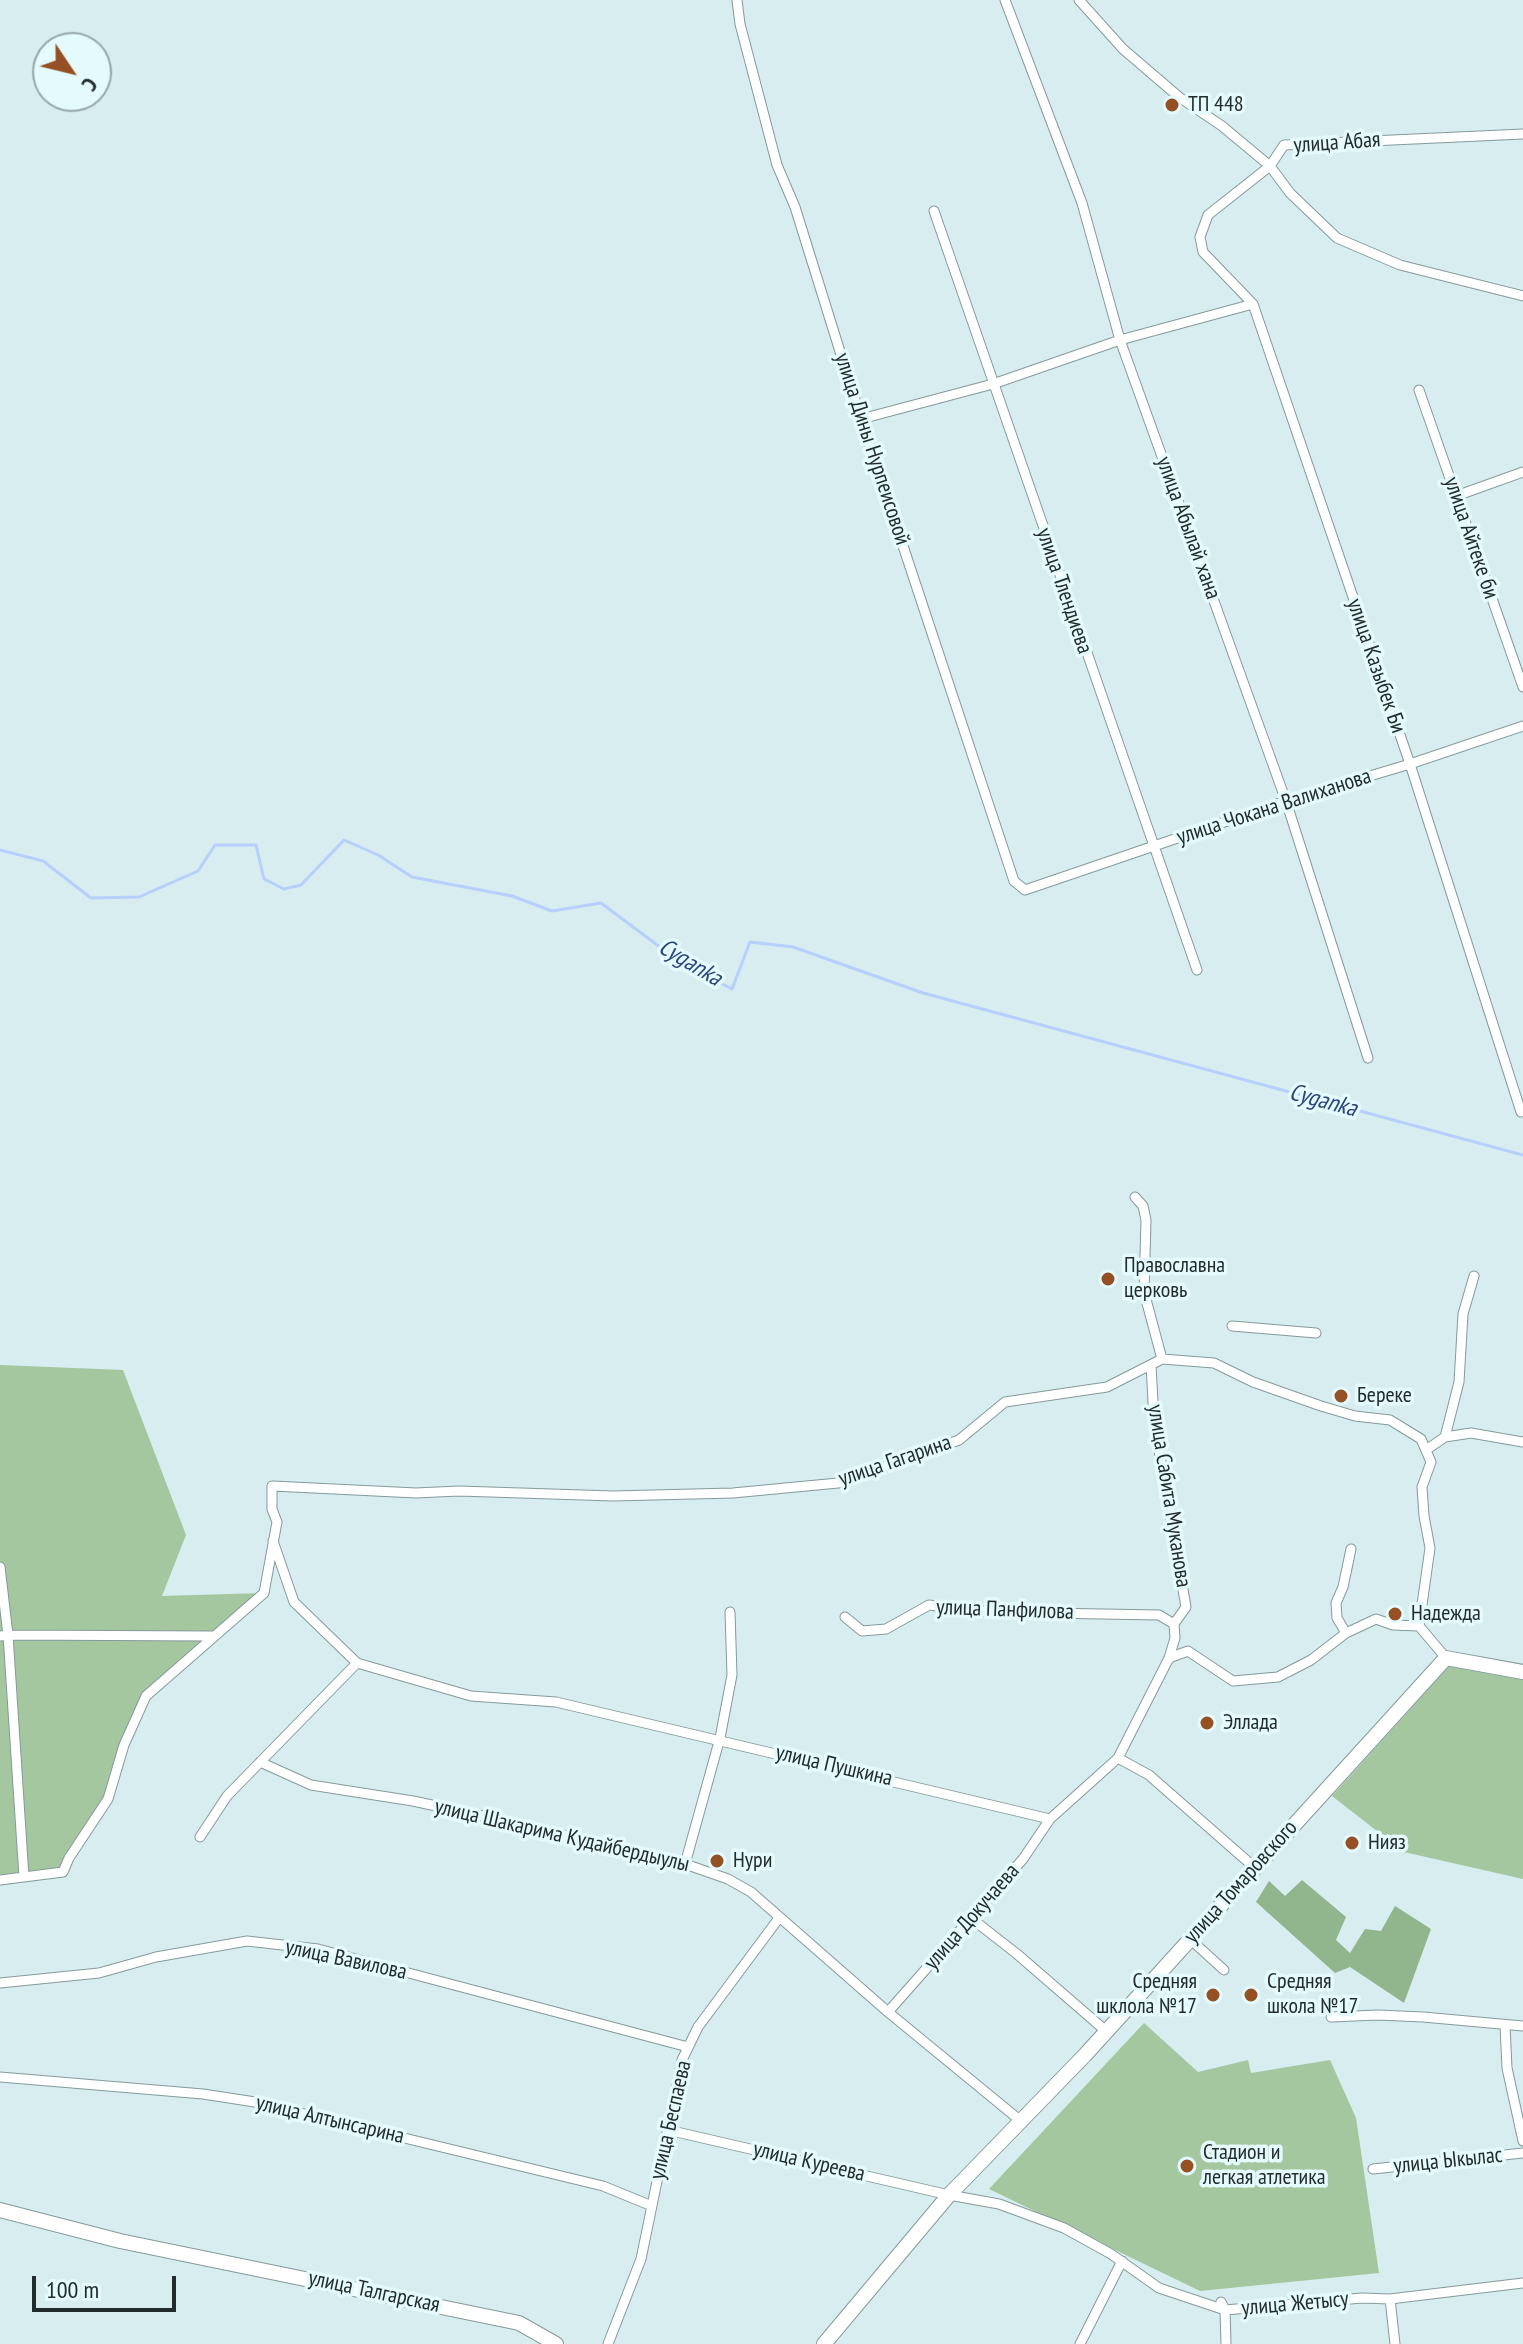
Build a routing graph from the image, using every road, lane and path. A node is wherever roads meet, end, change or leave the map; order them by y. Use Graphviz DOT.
graph roads {
  1 [pos="737,0"];
  2 [pos="1005,0"];
  3 [pos="1079,0"];
  4 [pos="1523,134"];
  5 [pos="1270,166"];
  6 [pos="934,211"];
  7 [pos="1523,296"];
  8 [pos="1253,304"];
  9 [pos="1120,340"];
  10 [pos="993,384"];
  11 [pos="1419,390"];
  12 [pos="861,419"];
  13 [pos="1523,472"];
  14 [pos="1456,496"];
  15 [pos="1523,687"];
  16 [pos="1523,726"];
  17 [pos="1410,764"];
  18 [pos="1286,801"];
  19 [pos="1152,846"];
  20 [pos="1025,890"];
  21 [pos="1197,970"];
  22 [pos="1368,1058"];
  23 [pos="1521,1112"];
  24 [pos="1135,1197"];
  25 [pos="1474,1276"];
  26 [pos="1232,1326"];
  27 [pos="1316,1333"];
  28 [pos="1162,1359"];
  29 [pos="1151,1365"];
  30 [pos="1445,1437"];
  31 [pos="1523,1442"];
  32 [pos="1426,1450"];
  33 [pos="273,1540"];
  34 [pos="1351,1549"];
  35 [pos="0,1567"];
  36 [pos="730,1612"];
  37 [pos="845,1617"];
  38 [pos="1174,1624"];
  39 [pos="1419,1626"];
  40 [pos="1346,1633"];
  41 [pos="4,1636"];
  42 [pos="212,1636"];
  43 [pos="1175,1638"];
  44 [pos="1188,1651"];
  45 [pos="1169,1658"];
  46 [pos="1446,1658"];
  47 [pos="357,1663"];
  48 [pos="1523,1672"];
  49 [pos="720,1738"];
  50 [pos="1118,1758"];
  51 [pos="260,1762"];
  52 [pos="1050,1819"];
  53 [pos="200,1837"];
  54 [pos="685,1864"];
  55 [pos="1254,1867"];
  56 [pos="24,1877"];
  57 [pos="0,1880"];
  58 [pos="779,1918"];
  59 [pos="971,1918"];
  60 [pos="1191,1940"];
  61 [pos="1224,1970"];
  62 [pos="0,1983"];
  63 [pos="888,2012"];
  64 [pos="1331,2017"];
  65 [pos="1505,2026"];
  66 [pos="1523,2026"];
  67 [pos="1106,2031"];
  68 [pos="688,2047"];
  69 [pos="0,2077"];
  70 [pos="1022,2122"];
  71 [pos="668,2130"];
  72 [pos="1523,2141"];
  73 [pos="1523,2153"];
  74 [pos="1373,2169"];
  75 [pos="949,2195"];
  76 [pos="652,2206"];
  77 [pos="0,2210"];
  78 [pos="1122,2261"];
  79 [pos="1523,2283"];
  80 [pos="1390,2299"];
  81 [pos="1223,2306"];
  82 [pos="556,2344"];
  83 [pos="608,2344"];
  84 [pos="824,2344"];
  85 [pos="1080,2344"];
  86 [pos="1226,2344"];
  87 [pos="1395,2344"];
  1 -- 12 [label="street, улица Дины Нурпеисовой"];
  2 -- 9 [label="street, улица Абылай хана"];
  3 -- 5 [label="street, улица Абая"];
  4 -- 5 [label="street, улица Абая"];
  5 -- 7 [label="street"];
  5 -- 8 [label="street, улица Казыбек Би"];
  6 -- 10 [label="street, улица Тлендиева"];
  8 -- 9 [label="street"];
  8 -- 17 [label="street, улица Казыбек Би"];
  9 -- 10 [label="street"];
  9 -- 18 [label="street, улица Абылай хана"];
  10 -- 12 [label="street"];
  10 -- 19 [label="street, улица Тлендиева"];
  11 -- 14 [label="street, улица Айтеке би"];
  12 -- 20 [label="street, улица Дины Нурпеисовой"];
  13 -- 14 [label="street"];
  14 -- 15 [label="street, улица Айтеке би"];
  16 -- 17 [label="street, улица Чокана Валиханова"];
  17 -- 18 [label="street, улица Чокана Валиханова"];
  17 -- 23 [label="street, улица Казыбек Би"];
  18 -- 19 [label="street, улица Чокана Валиханова"];
  18 -- 22 [label="street, улица Абылай хана"];
  19 -- 20 [label="street, улица Чокана Валиханова"];
  19 -- 21 [label="street, улица Тлендиева"];
  24 -- 28 [label="street"];
  25 -- 30 [label="street"];
  26 -- 27 [label="street"];
  28 -- 29 [label="street, улица Гагарина"];
  28 -- 32 [label="street"];
  29 -- 33 [label="street, улица Гагарина"];
  29 -- 38 [label="street, улица Сабита Муканова"];
  30 -- 31 [label="street"];
  30 -- 32 [label="street"];
  32 -- 39 [label="street"];
  33 -- 42 [label="street"];
  33 -- 47 [label="street, улица Пушкина"];
  34 -- 40 [label="street"];
  35 -- 41 [label="street"];
  36 -- 49 [label="street"];
  37 -- 38 [label="street, улица Панфилова"];
  38 -- 43 [label="street, улица Сабита Муканова"];
  39 -- 40 [label="street"];
  39 -- 46 [label="street"];
  40 -- 44 [label="street"];
  41 -- 42 [label="street"];
  41 -- 56 [label="street"];
  42 -- 56 [label="street"];
  43 -- 44 [label="street"];
  43 -- 45 [label="street"];
  44 -- 45 [label="street"];
  45 -- 50 [label="street"];
  46 -- 48 [label="street"];
  46 -- 55 [label="street, улица Томаровского"];
  47 -- 49 [label="street, улица Пушкина"];
  47 -- 51 [label="street"];
  49 -- 52 [label="street, улица Пушкина"];
  49 -- 54 [label="street"];
  50 -- 52 [label="street"];
  50 -- 55 [label="street"];
  51 -- 53 [label="street"];
  51 -- 54 [label="street, улица Шакарима Кудайбердыулы"];
  52 -- 59 [label="street, улица Докучаева"];
  54 -- 58 [label="street, улица Шакарима Кудайбердыулы"];
  55 -- 60 [label="street, улица Томаровского"];
  56 -- 57 [label="street"];
  58 -- 63 [label="street, улица Шакарима Кудайбердыулы"];
  58 -- 68 [label="street, улица Беспаева"];
  59 -- 63 [label="street, улица Докучаева"];
  59 -- 67 [label="street"];
  60 -- 61 [label="street"];
  60 -- 67 [label="street, улица Томаровского"];
  62 -- 68 [label="street, улица Вавилова"];
  63 -- 70 [label="street, улица Шакарима Кудайбердыулы"];
  64 -- 65 [label="street"];
  65 -- 66 [label="street"];
  65 -- 72 [label="street"];
  67 -- 70 [label="street, улица Томаровского"];
  68 -- 71 [label="street, улица Беспаева"];
  69 -- 76 [label="street, улица Алтынсарина"];
  70 -- 75 [label="street, улица Томаровского"];
  71 -- 75 [label="street, улица Куреева"];
  71 -- 76 [label="street, улица Беспаева"];
  73 -- 74 [label="street, улица Ыкылас"];
  75 -- 78 [label="street, улица Жетысу"];
  75 -- 84 [label="street, улица Томаровского"];
  76 -- 83 [label="street, улица Беспаева"];
  77 -- 82 [label="street, улица Талгарская"];
  78 -- 81 [label="street, улица Жетысу"];
  78 -- 85 [label="street"];
  79 -- 80 [label="street, улица Жетысу"];
  80 -- 81 [label="street, улица Жетысу"];
  80 -- 87 [label="street"];
  81 -- 86 [label="street"];
}
